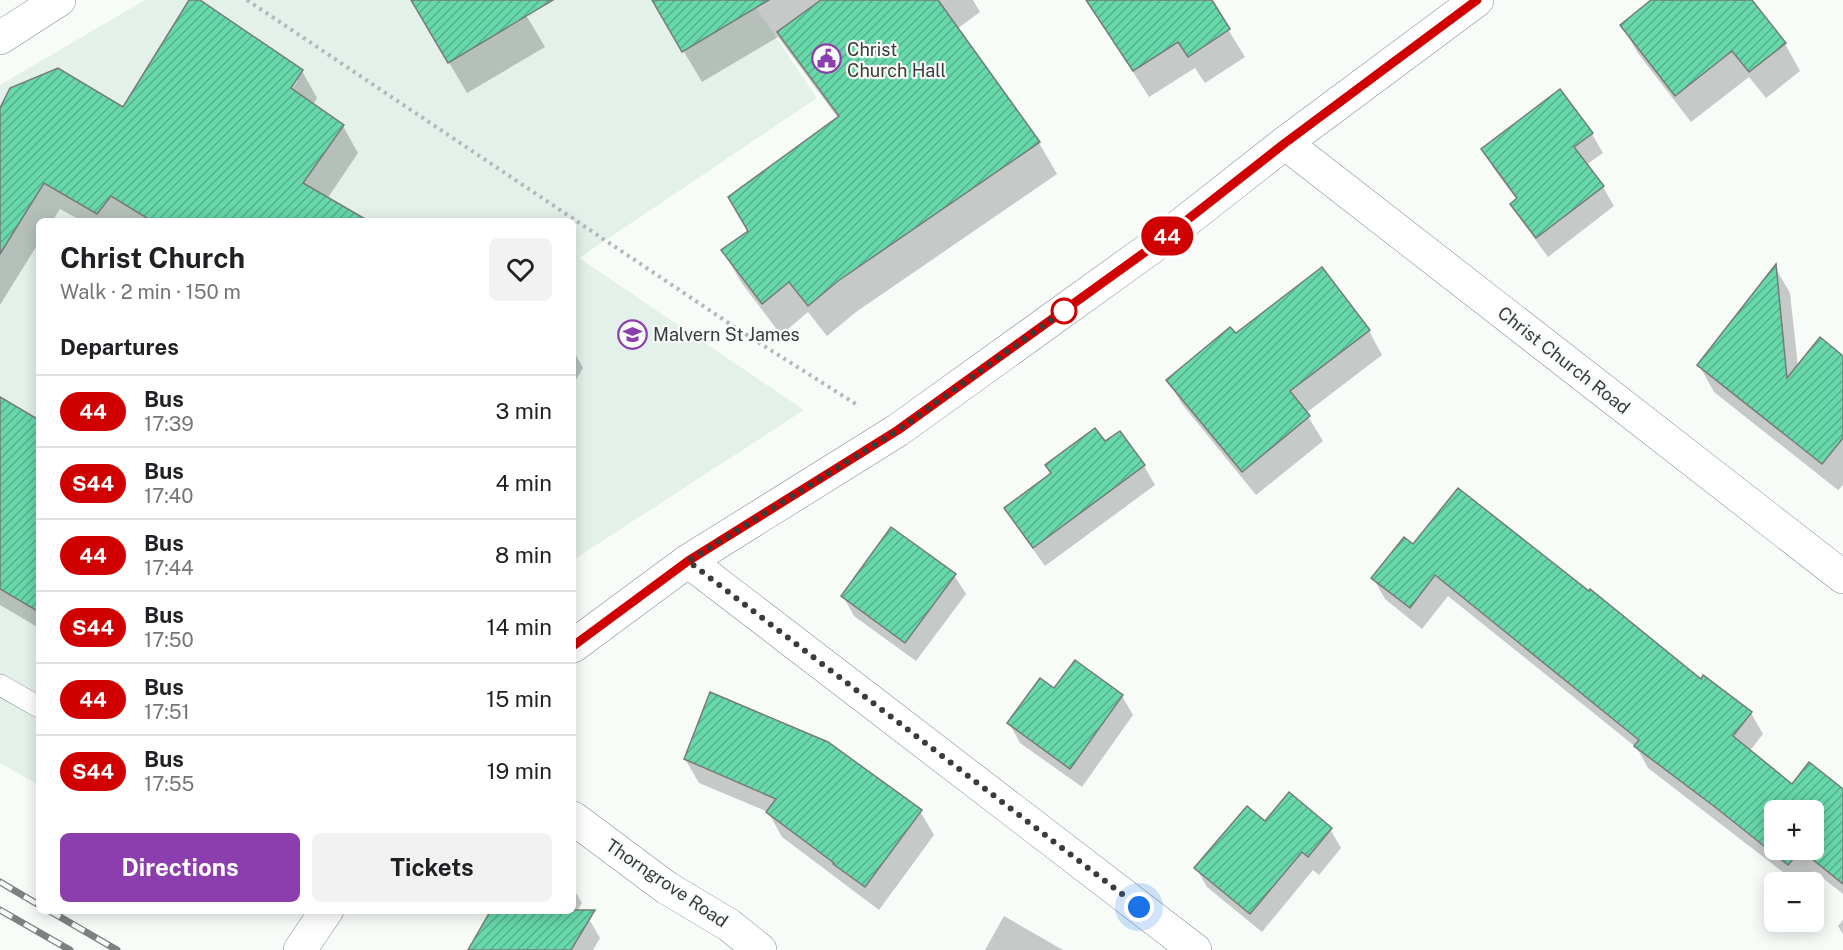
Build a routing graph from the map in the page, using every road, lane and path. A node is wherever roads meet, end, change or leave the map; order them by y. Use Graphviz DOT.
graph roads {
  1 [pos="58,0"];
  2 [pos="247,0"];
  3 [pos="1477,0"];
  4 [pos="0,38"];
  5 [pos="1285,143"];
  6 [pos="572,218"];
  7 [pos="576,221"];
  8 [pos="898,430"];
  9 [pos="688,561"];
  10 [pos="1843,577"];
  11 [pos="576,644"];
  12 [pos="0,685"];
  13 [pos="36,705"];
  14 [pos="576,820"];
  15 [pos="324,914"];
  16 [pos="750,947"];
  17 [pos="300,950"];
  18 [pos="1195,950"];
  1 -- 4 [label="street"];
  2 -- 6 [label="path"];
  3 -- 5 [label="street"];
  5 -- 8 [label="street"];
  5 -- 10 [label="street, Christ Church Road"];
  7 -- 8 [label="path"];
  8 -- 9 [label="street"];
  9 -- 11 [label="street"];
  9 -- 18 [label="street"];
  12 -- 13 [label="lane"];
  14 -- 16 [label="street, Thorngrove Road"];
  15 -- 17 [label="street"];
}
